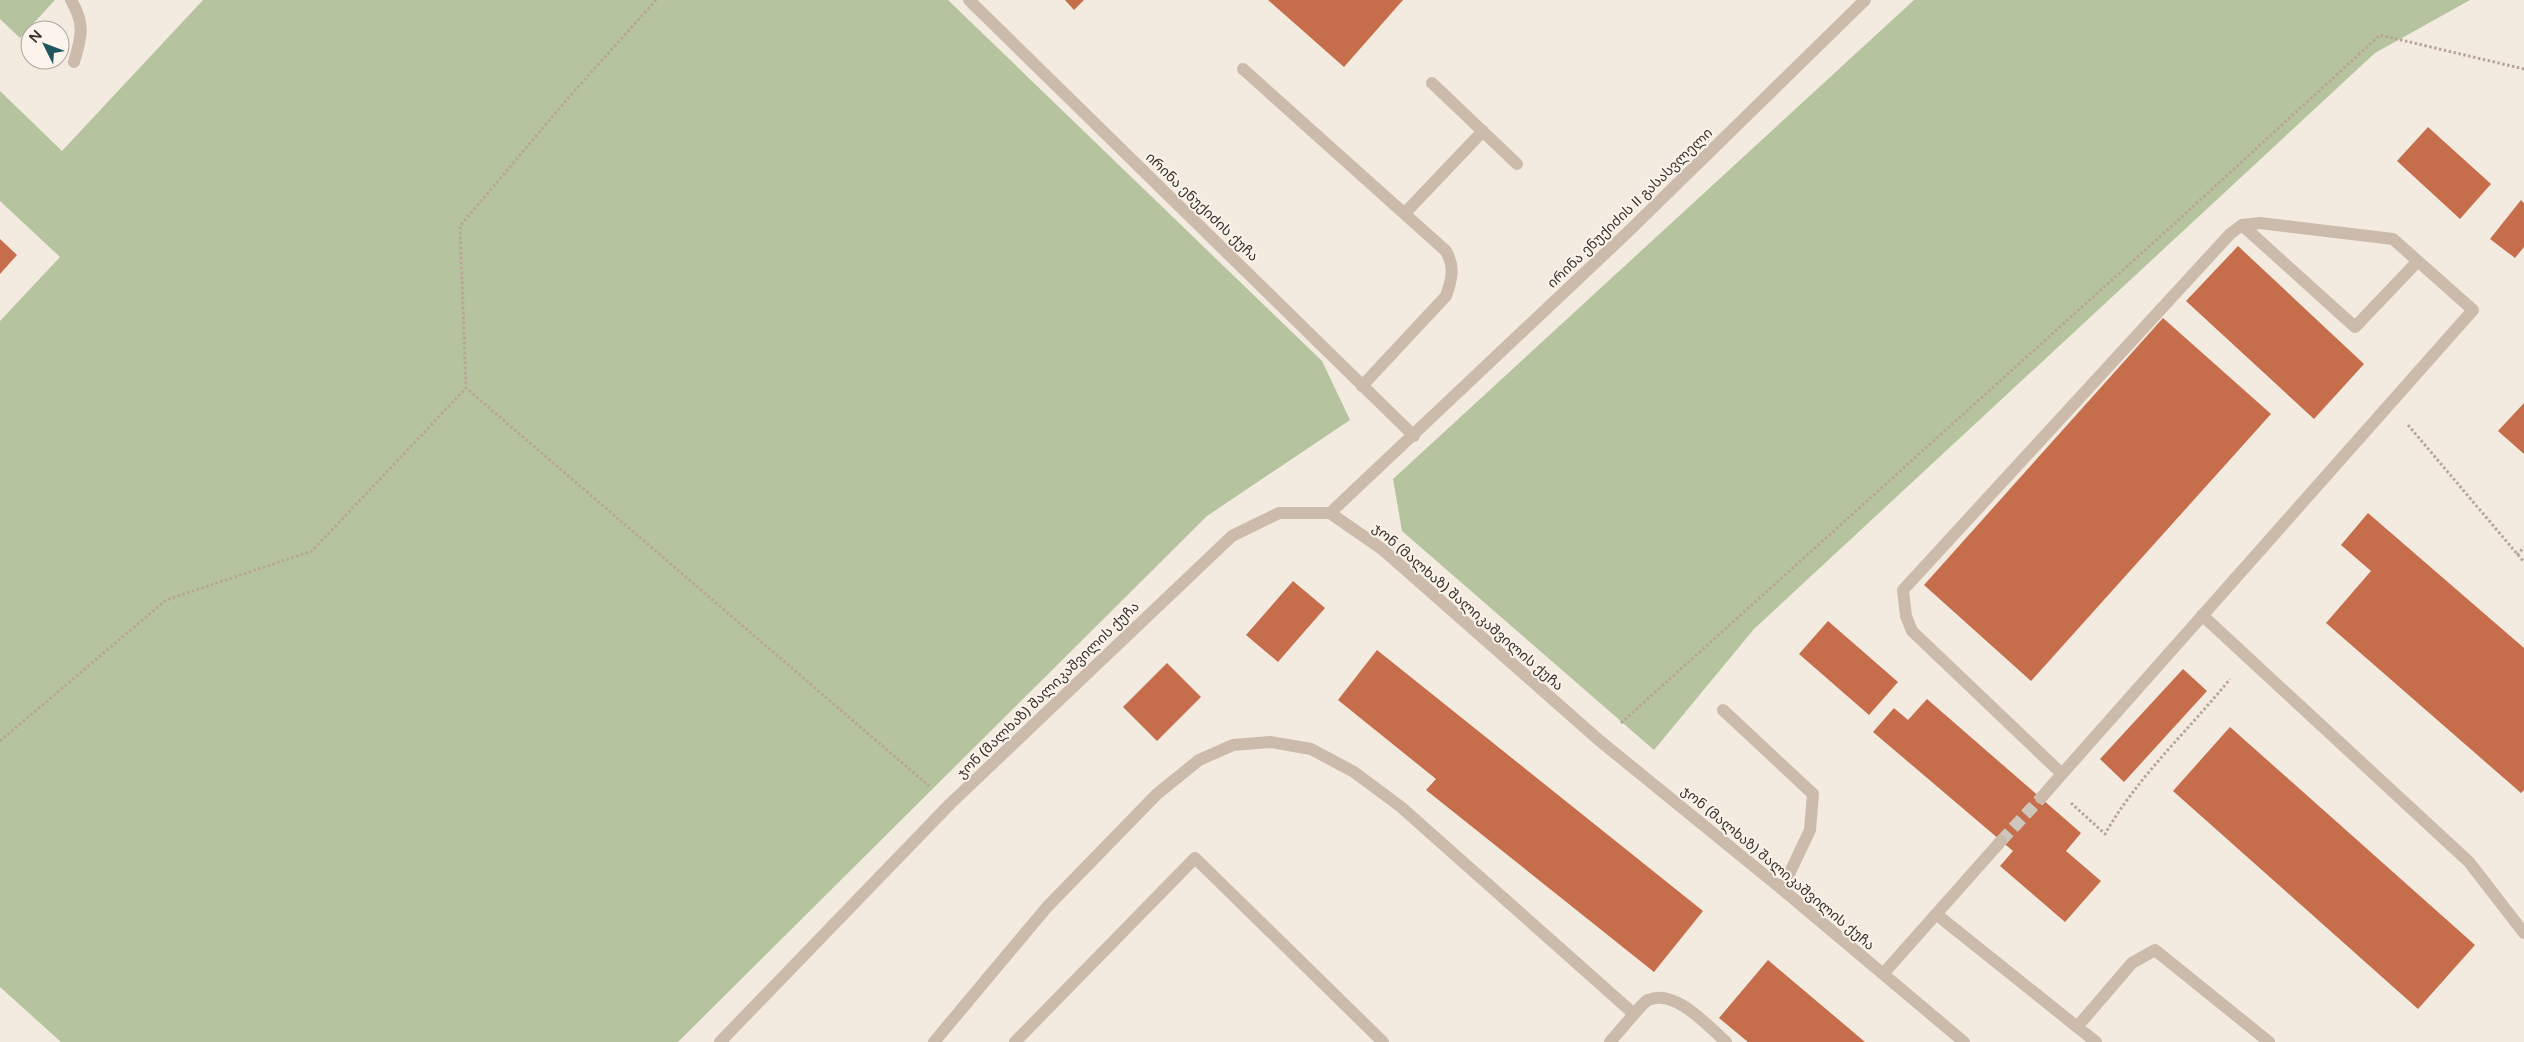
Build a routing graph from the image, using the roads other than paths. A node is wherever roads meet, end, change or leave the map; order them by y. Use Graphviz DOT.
graph roads {
  1 [pos="71,0"];
  2 [pos="969,0"];
  3 [pos="1865,0"];
  4 [pos="74,62"];
  5 [pos="1243,69"];
  6 [pos="1432,83"];
  7 [pos="1483,131"];
  8 [pos="1517,164"];
  9 [pos="1404,213"];
  10 [pos="2242,225"];
  11 [pos="2418,261"];
  12 [pos="1362,386"];
  13 [pos="1414,436"];
  14 [pos="1330,514"];
  15 [pos="2202,615"];
  16 [pos="1723,710"];
  17 [pos="2062,774"];
  18 [pos="2041,798"];
  19 [pos="2001,842"];
  20 [pos="1782,889"];
  21 [pos="1936,914"];
  22 [pos="2524,933"];
  23 [pos="1883,974"];
  24 [pos="1634,1014"];
  25 [pos="2077,1027"];
  26 [pos="720,1042"];
  27 [pos="934,1042"];
  28 [pos="1015,1042"];
  29 [pos="1383,1042"];
  30 [pos="1610,1042"];
  31 [pos="1726,1042"];
  32 [pos="1964,1042"];
  33 [pos="2096,1042"];
  34 [pos="2270,1042"];
  1 -- 4 [label="street"];
  2 -- 12 [label="street, ირინა ენუქიძის ქუჩა"];
  3 -- 13 [label="street, ირინა ენუქიძის II გასასვლელი"];
  5 -- 9 [label="street"];
  6 -- 7 [label="street"];
  7 -- 8 [label="street"];
  7 -- 9 [label="street"];
  9 -- 12 [label="street"];
  10 -- 11 [label="street"];
  10 -- 11 [label="street"];
  10 -- 17 [label="street"];
  11 -- 15 [label="street"];
  12 -- 13 [label="street, ირინა ენუქიძის ქუჩა"];
  13 -- 14 [label="street, ირინა ენუქიძის II გასასვლელი"];
  14 -- 20 [label="street, ჯონ (მალხაზ) შალიკაშვილის ქუჩა"];
  14 -- 26 [label="street, ჯონ (მალხაზ) შალიკაშვილის ქუჩა"];
  15 -- 17 [label="street"];
  15 -- 22 [label="street"];
  16 -- 20 [label="street"];
  17 -- 18 [label="street"];
  19 -- 21 [label="street"];
  20 -- 23 [label="street, ჯონ (მალხაზ) შალიკაშვილის ქუჩა"];
  21 -- 23 [label="street"];
  21 -- 25 [label="street"];
  23 -- 32 [label="street, ჯონ (მალხაზ) შალიკაშვილის ქუჩა"];
  24 -- 27 [label="street"];
  24 -- 30 [label="street"];
  24 -- 31 [label="street"];
  25 -- 33 [label="street"];
  25 -- 34 [label="street"];
  28 -- 29 [label="street"];
}
